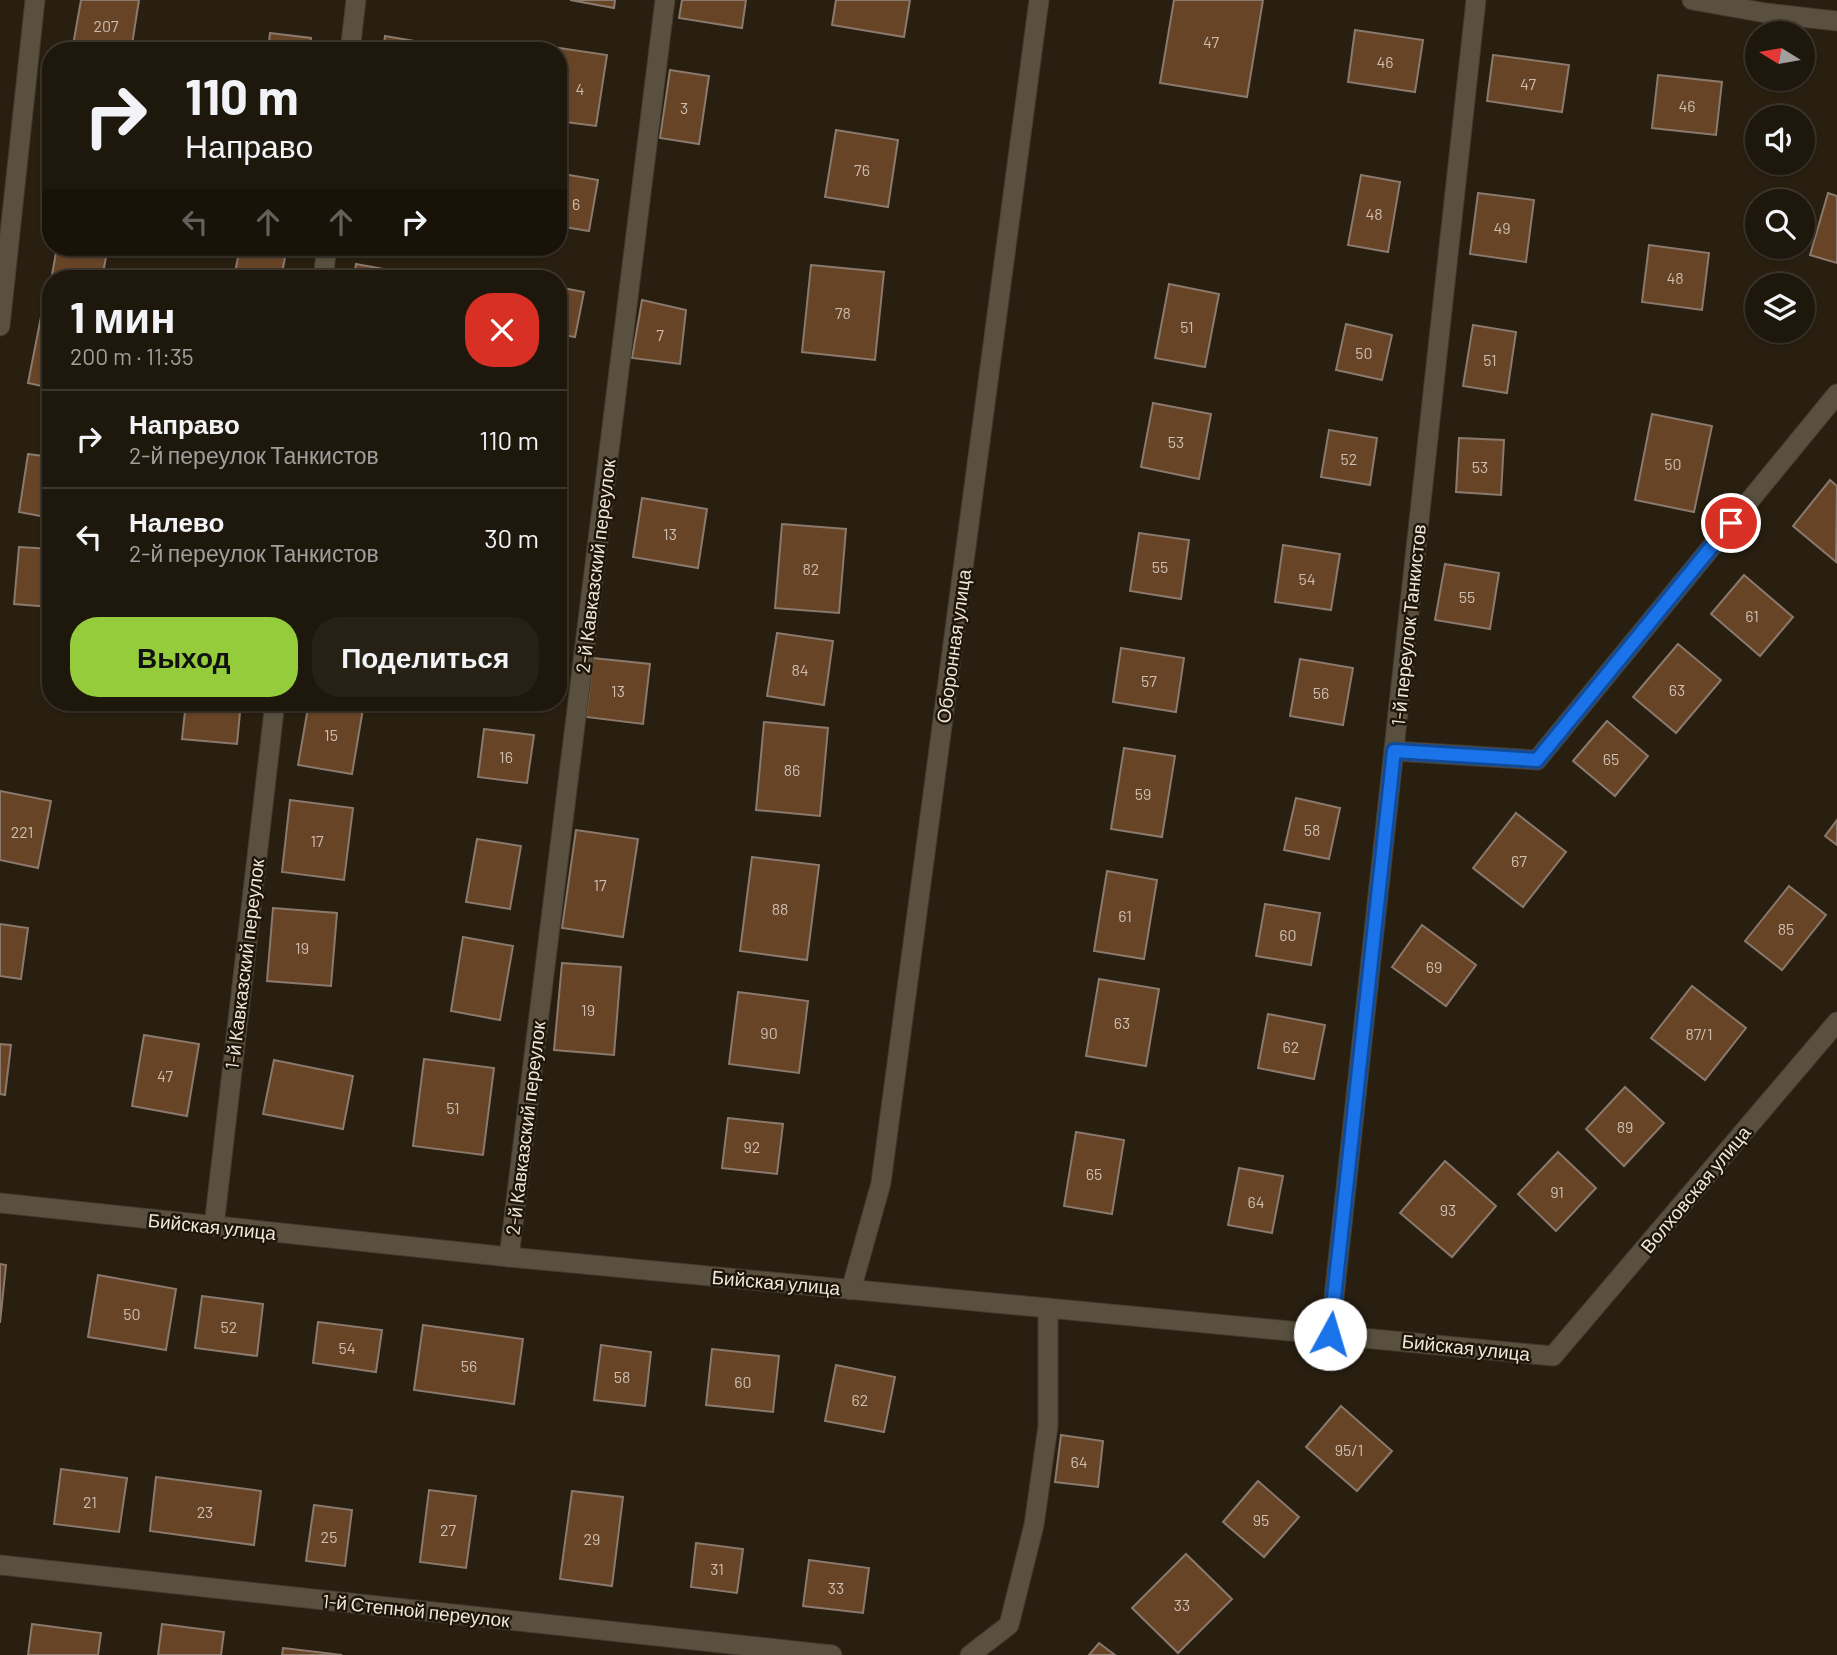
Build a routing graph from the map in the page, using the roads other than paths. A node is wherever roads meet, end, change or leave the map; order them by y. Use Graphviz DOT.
graph roads {
  1 [pos="35,0"];
  2 [pos="356,0"];
  3 [pos="665,0"];
  4 [pos="1040,0"];
  5 [pos="1476,0"];
  6 [pos="1692,0"];
  7 [pos="1767,6"];
  8 [pos="1837,22"];
  9 [pos="351,42"];
  10 [pos="4,244"];
  11 [pos="0,326"];
  12 [pos="1837,394"];
  13 [pos="274,711"];
  14 [pos="1394,751"];
  15 [pos="1837,1022"];
  16 [pos="0,1203"];
  17 [pos="214,1226"];
  18 [pos="509,1257"];
  19 [pos="851,1290"];
  20 [pos="1048,1308"];
  21 [pos="1330,1334"];
  22 [pos="1553,1356"];
  23 [pos="0,1565"];
  24 [pos="832,1655"];
  25 [pos="970,1655"];
  1 -- 10 [label="street"];
  2 -- 9 [label="street"];
  3 -- 18 [label="street, 2-й Кавказский переулок"];
  4 -- 19 [label="street, Оборонная улица"];
  5 -- 14 [label="street, 1-й переулок Танкистов"];
  6 -- 7 [label="street"];
  7 -- 8 [label="street"];
  10 -- 11 [label="street"];
  12 -- 14 [label="street"];
  13 -- 17 [label="street, 1-й Кавказский переулок"];
  14 -- 21 [label="street, 1-й переулок Танкистов"];
  15 -- 22 [label="street, Волховская улица"];
  16 -- 17 [label="street, Бийская улица"];
  17 -- 18 [label="street, Бийская улица"];
  18 -- 19 [label="street, Бийская улица"];
  19 -- 20 [label="street, Бийская улица"];
  20 -- 21 [label="street, Бийская улица"];
  20 -- 25 [label="street"];
  21 -- 22 [label="street, Бийская улица"];
  23 -- 24 [label="street, 1-й Степной переулок"];
}
